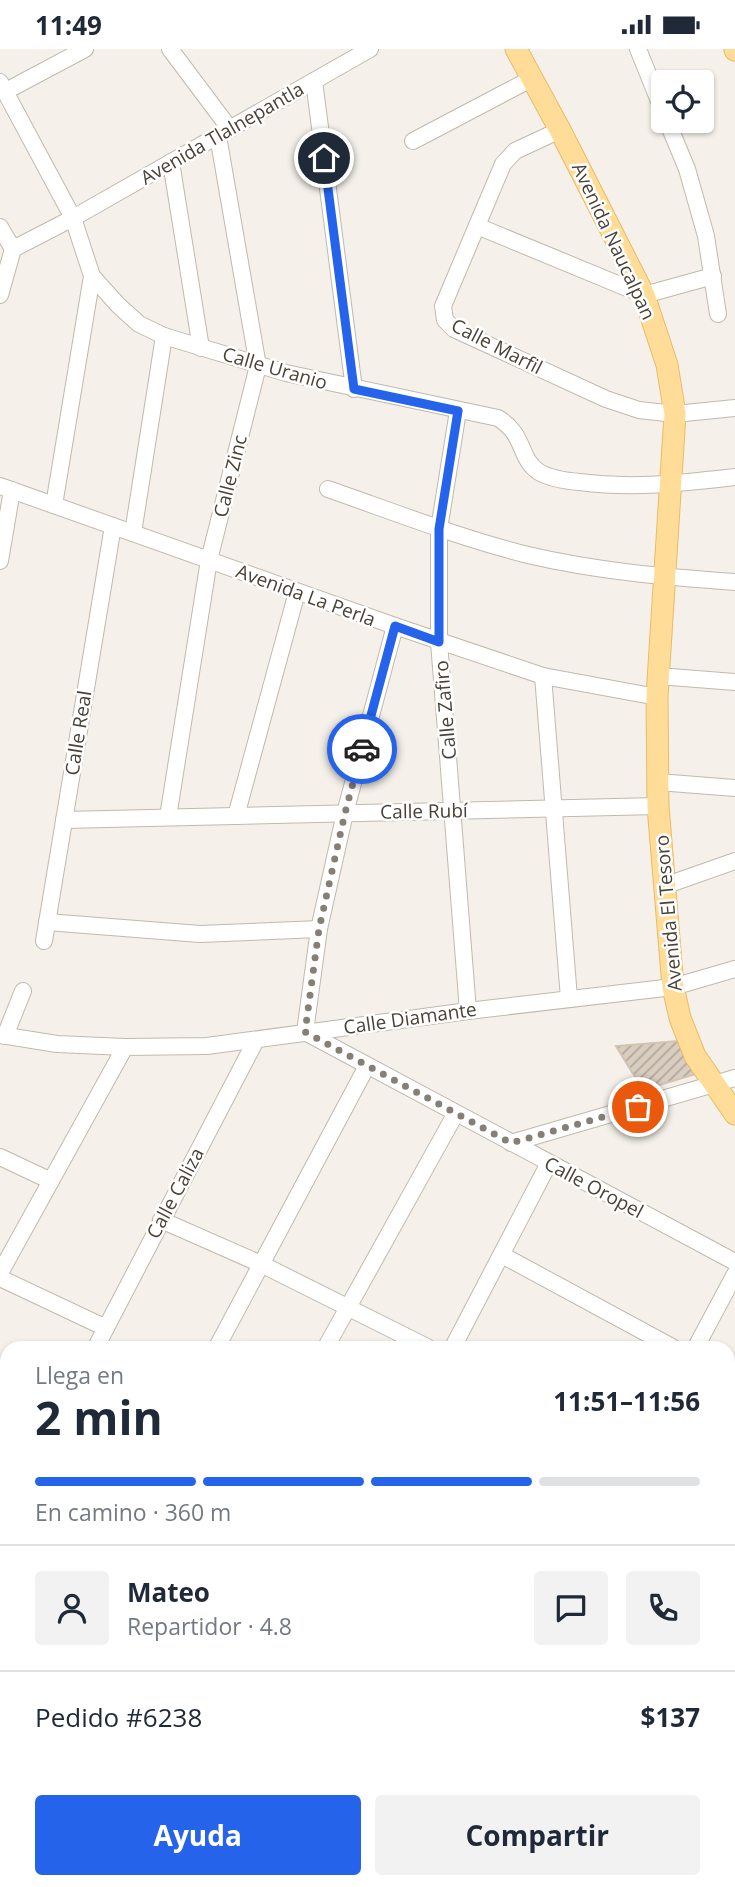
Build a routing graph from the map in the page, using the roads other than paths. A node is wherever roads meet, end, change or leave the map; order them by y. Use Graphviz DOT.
graph roads {
  1 [pos="85,49"];
  2 [pos="170,49"];
  3 [pos="370,49"];
  4 [pos="516,49"];
  5 [pos="638,49"];
  6 [pos="531,79"];
  7 [pos="314,81"];
  8 [pos="651,81"];
  9 [pos="3,86"];
  10 [pos="560,130"];
  11 [pos="224,132"];
  12 [pos="671,133"];
  13 [pos="413,141"];
  14 [pos="171,162"];
  15 [pos="73,218"];
  16 [pos="477,226"];
  17 [pos="0,227"];
  18 [pos="13,249"];
  19 [pos="713,276"];
  20 [pos="92,277"];
  21 [pos="0,295"];
  22 [pos="644,295"];
  23 [pos="718,314"];
  24 [pos="164,336"];
  25 [pos="201,348"];
  26 [pos="258,366"];
  27 [pos="354,389"];
  28 [pos="735,408"];
  29 [pos="458,411"];
  30 [pos="675,414"];
  31 [pos="735,477"];
  32 [pos="672,485"];
  33 [pos="6,488"];
  34 [pos="328,489"];
  35 [pos="54,505"];
  36 [pos="113,526"];
  37 [pos="439,529"];
  38 [pos="133,533"];
  39 [pos="209,560"];
  40 [pos="0,561"];
  41 [pos="664,576"];
  42 [pos="735,582"];
  43 [pos="297,591"];
  44 [pos="395,626"];
  45 [pos="439,642"];
  46 [pos="543,675"];
  47 [pos="735,682"];
  48 [pos="658,686"];
  49 [pos="658,782"];
  50 [pos="735,788"];
  51 [pos="658,806"];
  52 [pos="553,808"];
  53 [pos="454,811"];
  54 [pos="345,813"];
  55 [pos="236,816"];
  56 [pos="168,817"];
  57 [pos="64,820"];
  58 [pos="735,861"];
  59 [pos="664,886"];
  60 [pos="47,922"];
  61 [pos="319,929"];
  62 [pos="44,941"];
  63 [pos="735,969"];
  64 [pos="673,987"];
  65 [pos="23,991"];
  66 [pos="569,998"];
  67 [pos="468,1011"];
  68 [pos="305,1032"];
  69 [pos="3,1036"];
  70 [pos="256,1040"];
  71 [pos="125,1047"];
  72 [pos="367,1066"];
  73 [pos="735,1078"];
  74 [pos="714,1085"];
  75 [pos="456,1113"];
  76 [pos="735,1114"];
  77 [pos="511,1143"];
  78 [pos="0,1157"];
  79 [pos="549,1163"];
  80 [pos="51,1181"];
  81 [pos="161,1220"];
  82 [pos="502,1255"];
  83 [pos="735,1262"];
  84 [pos="261,1265"];
  85 [pos="735,1274"];
  86 [pos="0,1275"];
  87 [pos="725,1290"];
  88 [pos="735,1304"];
  89 [pos="347,1308"];
  90 [pos="106,1328"];
  91 [pos="99,1341"];
  92 [pos="220,1341"];
  93 [pos="329,1341"];
  94 [pos="415,1341"];
  95 [pos="456,1341"];
  96 [pos="660,1341"];
  97 [pos="699,1341"];
  1 -- 9 [label="street"];
  2 -- 11 [label="street"];
  3 -- 7 [label="street, Avenida Tlalnepantla"];
  4 -- 6 [label="main road, Avenida Naucalpan"];
  5 -- 8 [label="street"];
  6 -- 10 [label="main road, Avenida Naucalpan"];
  6 -- 13 [label="street"];
  7 -- 11 [label="street, Avenida Tlalnepantla"];
  7 -- 27 [label="street"];
  9 -- 15 [label="street"];
  10 -- 16 [label="street, Calle Marfil"];
  10 -- 22 [label="main road, Avenida Naucalpan"];
  11 -- 14 [label="street, Avenida Tlalnepantla"];
  11 -- 26 [label="street, Calle Zinc"];
  12 -- 19 [label="street"];
  14 -- 15 [label="street, Avenida Tlalnepantla"];
  14 -- 25 [label="street, Calle Uranio"];
  15 -- 18 [label="street"];
  15 -- 20 [label="street"];
  16 -- 22 [label="street"];
  16 -- 30 [label="street, Calle Marfil"];
  17 -- 18 [label="street"];
  18 -- 21 [label="street"];
  19 -- 22 [label="street"];
  19 -- 23 [label="street"];
  20 -- 24 [label="street, Calle Uranio"];
  20 -- 35 [label="street"];
  22 -- 30 [label="main road, Avenida Naucalpan"];
  24 -- 25 [label="street, Calle Uranio"];
  24 -- 38 [label="street"];
  25 -- 26 [label="street, Calle Uranio"];
  26 -- 27 [label="street, Calle Uranio"];
  26 -- 39 [label="street, Calle Zinc"];
  27 -- 29 [label="street, Calle Uranio"];
  28 -- 30 [label="street, Calle Marfil"];
  29 -- 32 [label="street, Calle Uranio"];
  29 -- 37 [label="street, Calle Zafiro"];
  30 -- 32 [label="main road, Avenida Naucalpan"];
  31 -- 32 [label="street, Calle Uranio"];
  32 -- 41 [label="main road, Avenida Naucalpan"];
  33 -- 35 [label="street, Avenida La Perla"];
  33 -- 40 [label="street"];
  34 -- 37 [label="street"];
  35 -- 36 [label="street, Avenida La Perla"];
  36 -- 38 [label="street, Avenida La Perla"];
  36 -- 57 [label="street, Calle Real"];
  37 -- 41 [label="street"];
  37 -- 45 [label="street, Calle Zafiro"];
  38 -- 39 [label="street, Avenida La Perla"];
  39 -- 43 [label="street, Avenida La Perla"];
  39 -- 56 [label="street, Calle Zinc"];
  41 -- 42 [label="street"];
  41 -- 48 [label="main road, Avenida Naucalpan"];
  43 -- 44 [label="street, Avenida La Perla"];
  43 -- 55 [label="street"];
  44 -- 45 [label="street, Avenida La Perla"];
  44 -- 54 [label="street"];
  45 -- 46 [label="street, Avenida La Perla"];
  45 -- 53 [label="street, Calle Zafiro"];
  46 -- 48 [label="street, Avenida La Perla"];
  46 -- 52 [label="street"];
  47 -- 48 [label="street, Avenida La Perla"];
  48 -- 49 [label="main road, Avenida El Tesoro"];
  49 -- 50 [label="street"];
  49 -- 51 [label="main road, Avenida El Tesoro"];
  51 -- 52 [label="street, Calle Rubí"];
  51 -- 59 [label="main road, Avenida El Tesoro"];
  52 -- 53 [label="street, Calle Rubí"];
  52 -- 66 [label="street"];
  53 -- 54 [label="street, Calle Rubí"];
  53 -- 67 [label="street, Calle Zafiro"];
  54 -- 55 [label="street, Calle Rubí"];
  54 -- 61 [label="street"];
  55 -- 56 [label="street, Calle Rubí"];
  56 -- 57 [label="street, Calle Rubí"];
  57 -- 60 [label="street, Calle Real"];
  58 -- 59 [label="street"];
  59 -- 64 [label="main road, Avenida El Tesoro"];
  60 -- 61 [label="street"];
  60 -- 62 [label="street, Calle Real"];
  61 -- 68 [label="street"];
  63 -- 64 [label="street, Calle Diamante"];
  64 -- 66 [label="street, Calle Diamante"];
  64 -- 74 [label="main road, Avenida El Tesoro"];
  65 -- 69 [label="street"];
  66 -- 67 [label="street, Calle Diamante"];
  67 -- 68 [label="street, Calle Diamante"];
  68 -- 70 [label="street, Calle Diamante"];
  68 -- 72 [label="street, Calle Oropel"];
  69 -- 71 [label="street, Calle Diamante"];
  70 -- 71 [label="street, Calle Diamante"];
  70 -- 81 [label="street, Calle Caliza"];
  71 -- 80 [label="street"];
  72 -- 75 [label="street, Calle Oropel"];
  72 -- 84 [label="street"];
  73 -- 74 [label="street"];
  74 -- 76 [label="main road, Avenida El Tesoro"];
  74 -- 77 [label="street"];
  75 -- 77 [label="street, Calle Oropel"];
  75 -- 89 [label="street"];
  77 -- 79 [label="street, Calle Oropel"];
  78 -- 80 [label="street"];
  79 -- 82 [label="street"];
  79 -- 83 [label="street, Calle Oropel"];
  80 -- 86 [label="street"];
  81 -- 84 [label="street"];
  81 -- 90 [label="street, Calle Caliza"];
  82 -- 95 [label="street"];
  82 -- 96 [label="street"];
  84 -- 89 [label="street"];
  84 -- 92 [label="street"];
  85 -- 87 [label="street"];
  86 -- 90 [label="street"];
  87 -- 88 [label="street"];
  87 -- 97 [label="street"];
  89 -- 93 [label="street"];
  89 -- 94 [label="street"];
  90 -- 91 [label="street, Calle Caliza"];
}
